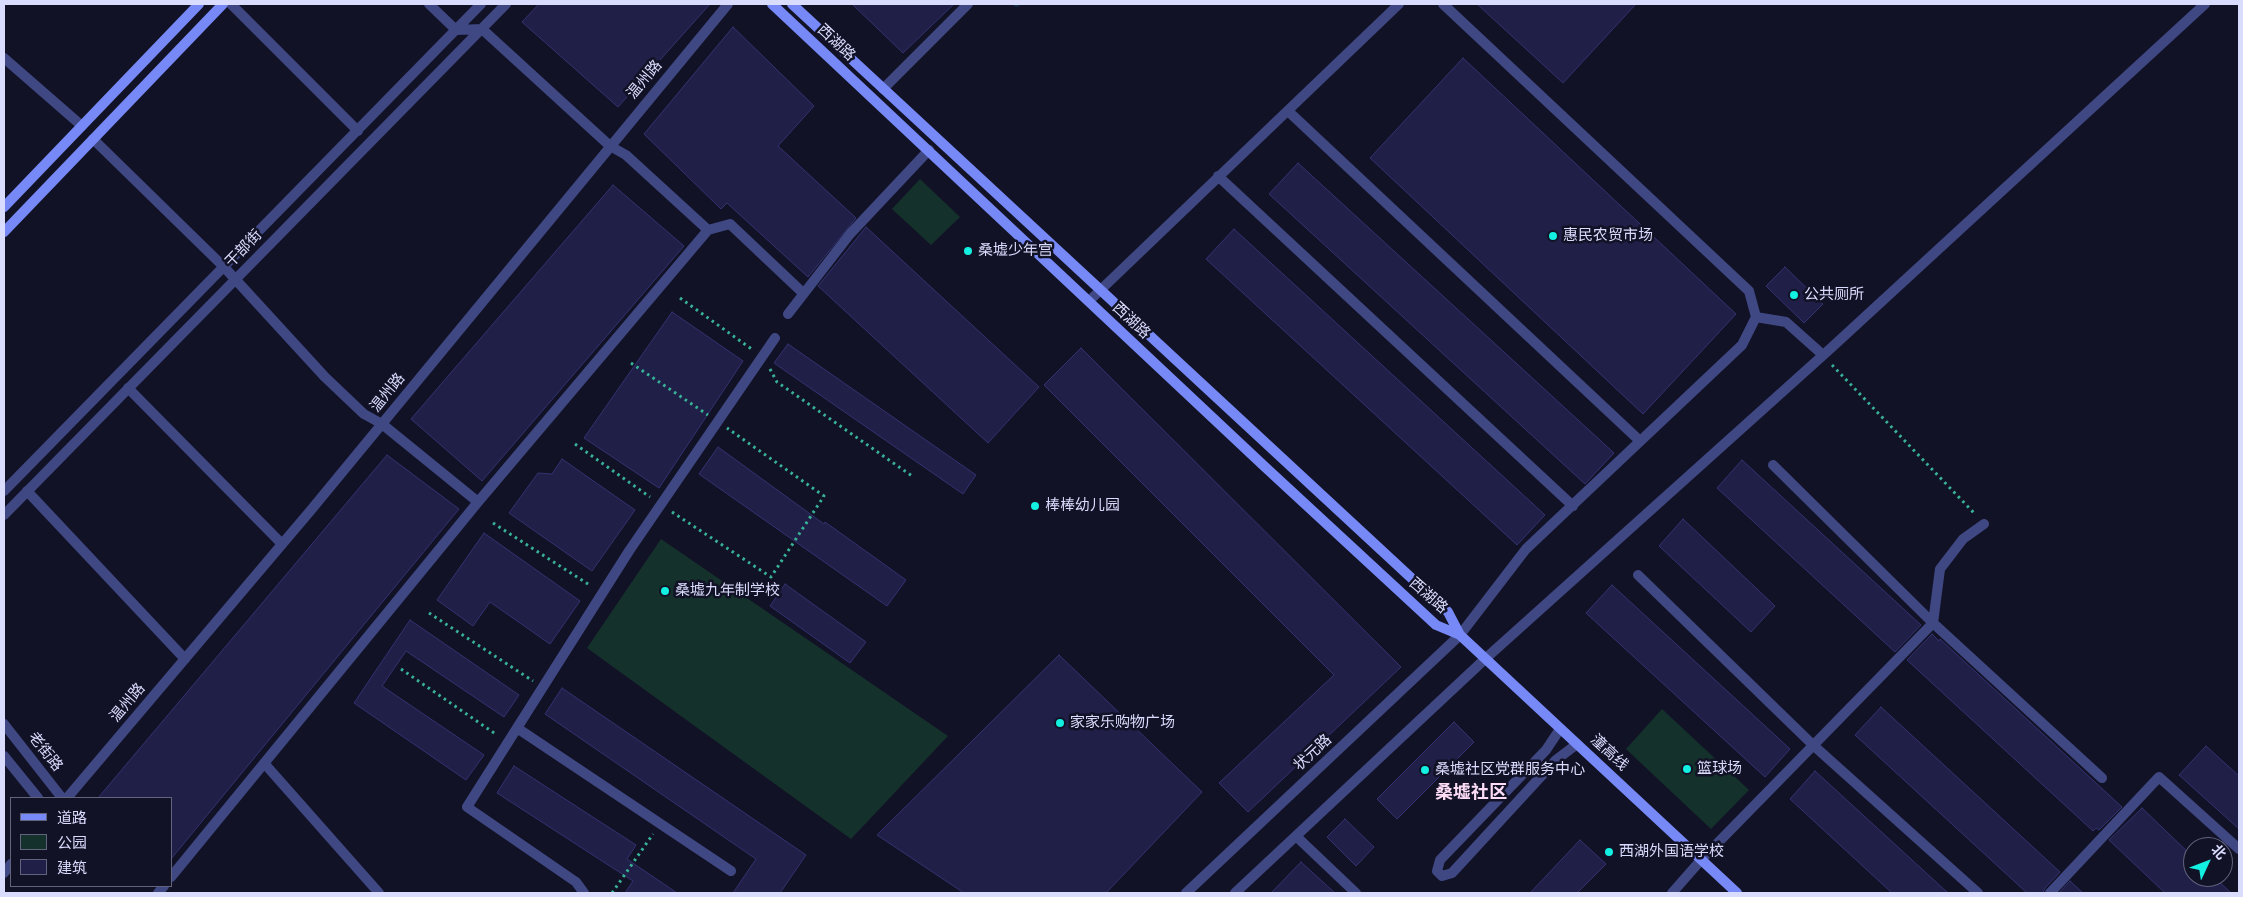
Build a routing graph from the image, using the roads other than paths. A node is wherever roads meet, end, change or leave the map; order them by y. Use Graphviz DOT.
graph roads {
  1 [pos="199,4"];
  2 [pos="223,4"];
  3 [pos="231,4"];
  4 [pos="429,4"];
  5 [pos="482,4"];
  6 [pos="506,4"];
  7 [pos="728,4"];
  8 [pos="772,4"];
  9 [pos="792,4"];
  10 [pos="968,4"];
  11 [pos="1399,4"];
  12 [pos="1443,4"];
  13 [pos="2205,4"];
  14 [pos="482,29"];
  15 [pos="456,30"];
  16 [pos="4,58"];
  17 [pos="883,89"];
  18 [pos="1288,111"];
  19 [pos="82,126"];
  20 [pos="358,131"];
  21 [pos="93,139"];
  22 [pos="610,146"];
  23 [pos="929,150"];
  24 [pos="1218,176"];
  25 [pos="4,207"];
  26 [pos="708,230"];
  27 [pos="4,232"];
  28 [pos="224,267"];
  29 [pos="234,280"];
  30 [pos="1100,290"];
  31 [pos="803,293"];
  32 [pos="1088,301"];
  33 [pos="788,314"];
  34 [pos="1756,317"];
  35 [pos="775,338"];
  36 [pos="1823,355"];
  37 [pos="128,388"];
  38 [pos="382,424"];
  39 [pos="1640,441"];
  40 [pos="1773,465"];
  41 [pos="4,491"];
  42 [pos="27,491"];
  43 [pos="478,502"];
  44 [pos="1573,506"];
  45 [pos="4,515"];
  46 [pos="1984,524"];
  47 [pos="282,544"];
  48 [pos="1638,575"];
  49 [pos="1933,623"];
  50 [pos="1460,635"];
  51 [pos="185,659"];
  52 [pos="1485,659"];
  53 [pos="4,724"];
  54 [pos="517,728"];
  55 [pos="1560,729"];
  56 [pos="1577,744"];
  57 [pos="1814,745"];
  58 [pos="4,756"];
  59 [pos="264,763"];
  60 [pos="2102,778"];
  61 [pos="37,797"];
  62 [pos="61,797"];
  63 [pos="68,797"];
  64 [pos="1296,836"];
  65 [pos="2239,850"];
  66 [pos="1701,860"];
  67 [pos="731,871"];
  68 [pos="172,876"];
  69 [pos="379,893"];
  70 [pos="584,893"];
  71 [pos="1186,893"];
  72 [pos="1235,893"];
  73 [pos="1356,893"];
  74 [pos="1672,893"];
  75 [pos="1737,893"];
  76 [pos="1978,893"];
  77 [pos="2050,893"];
  1 -- 19 [label="main road"];
  2 -- 21 [label="main road"];
  3 -- 20 [label="street"];
  4 -- 15 [label="street"];
  5 -- 15 [label="street, 干部街"];
  6 -- 14 [label="street, 干部街"];
  7 -- 22 [label="street, 温州路"];
  8 -- 23 [label="main road, 西湖路"];
  9 -- 17 [label="main road, 西湖路"];
  10 -- 17 [label="street"];
  11 -- 18 [label="street"];
  12 -- 34 [label="street"];
  13 -- 36 [label="street"];
  14 -- 15 [label="street"];
  14 -- 22 [label="street"];
  14 -- 29 [label="street, 干部街"];
  15 -- 20 [label="street, 干部街"];
  16 -- 19 [label="street"];
  17 -- 30 [label="main road, 西湖路"];
  18 -- 24 [label="street"];
  18 -- 39 [label="street"];
  19 -- 25 [label="main road"];
  20 -- 28 [label="street, 干部街"];
  21 -- 27 [label="main road"];
  21 -- 28 [label="street"];
  22 -- 26 [label="street"];
  22 -- 38 [label="street, 温州路"];
  23 -- 31 [label="street"];
  23 -- 32 [label="main road, 西湖路"];
  24 -- 30 [label="street"];
  24 -- 44 [label="street"];
  26 -- 31 [label="street"];
  26 -- 43 [label="street"];
  28 -- 29 [label="street"];
  28 -- 41 [label="street, 干部街"];
  29 -- 37 [label="street, 干部街"];
  29 -- 38 [label="street"];
  30 -- 32 [label="street"];
  30 -- 50 [label="main road, 西湖路"];
  31 -- 33 [label="street"];
  32 -- 50 [label="main road, 西湖路"];
  34 -- 36 [label="street"];
  34 -- 39 [label="street, 状元路"];
  35 -- 54 [label="street"];
  36 -- 52 [label="street"];
  37 -- 42 [label="street, 干部街"];
  37 -- 47 [label="street"];
  38 -- 43 [label="street"];
  38 -- 47 [label="street, 温州路"];
  39 -- 44 [label="street, 状元路"];
  40 -- 49 [label="street"];
  42 -- 45 [label="street, 干部街"];
  42 -- 51 [label="street"];
  43 -- 59 [label="street"];
  44 -- 50 [label="street, 状元路"];
  46 -- 49 [label="street"];
  47 -- 51 [label="street, 温州路"];
  48 -- 57 [label="street"];
  49 -- 57 [label="street"];
  49 -- 60 [label="street"];
  50 -- 52 [label="main road, 潼高线"];
  50 -- 71 [label="street, 状元路"];
  51 -- 63 [label="street, 温州路"];
  52 -- 55 [label="main road, 潼高线"];
  52 -- 64 [label="street"];
  53 -- 62 [label="street, 老街路"];
  54 -- 67 [label="street"];
  54 -- 70 [label="street"];
  55 -- 56 [label="main road, 潼高线"];
  55 -- 56 [label="street"];
  56 -- 66 [label="main road, 潼高线"];
  57 -- 66 [label="street"];
  57 -- 76 [label="street"];
  58 -- 61 [label="street"];
  59 -- 68 [label="street"];
  59 -- 69 [label="street"];
  64 -- 72 [label="street"];
  64 -- 73 [label="street"];
  65 -- 77 [label="street"];
  66 -- 74 [label="street"];
  66 -- 75 [label="main road, 潼高线"];
}
